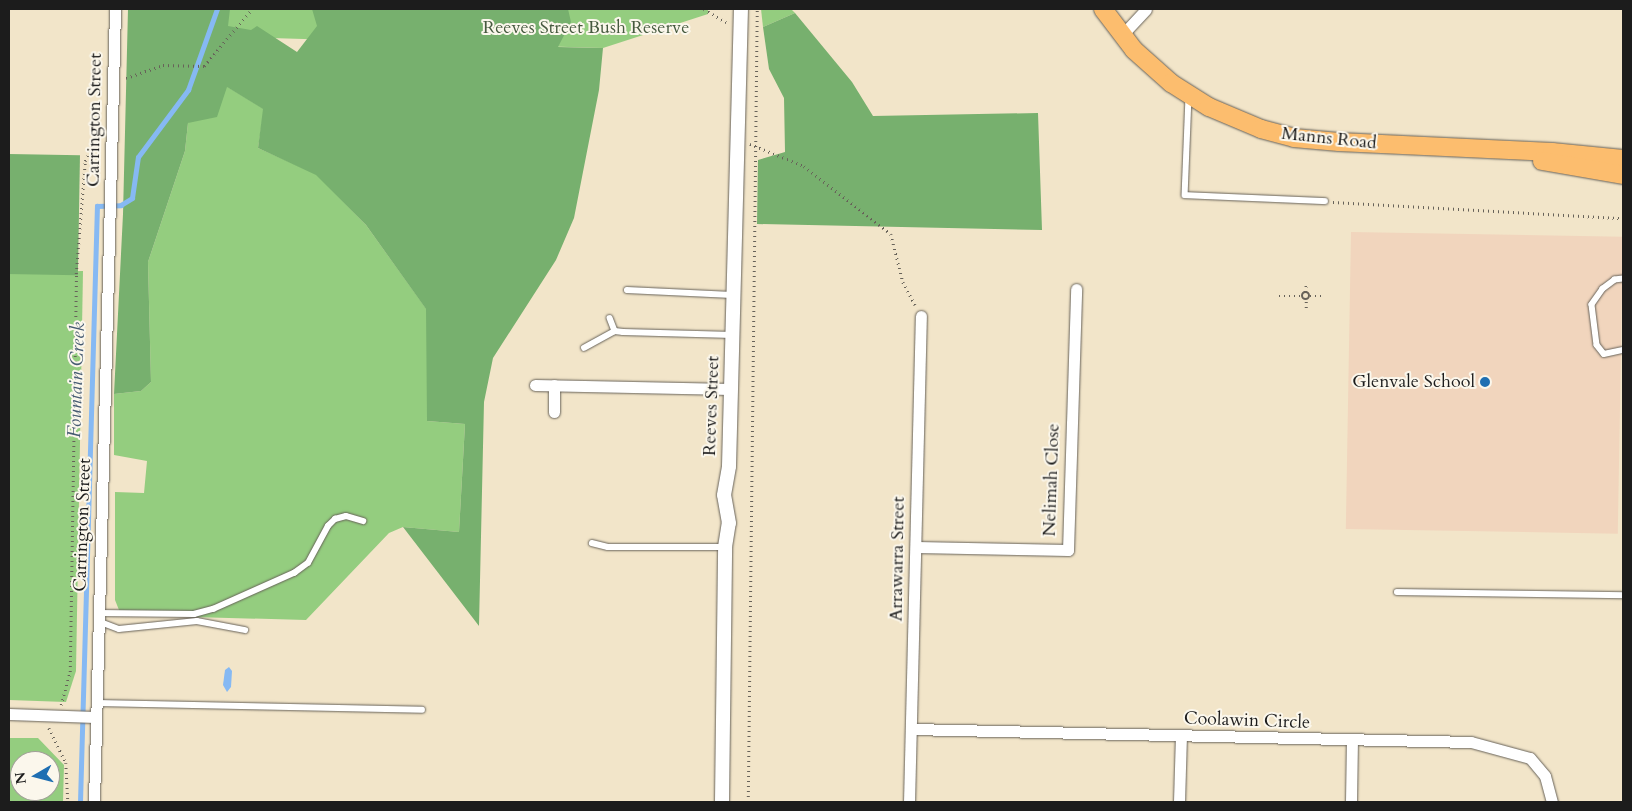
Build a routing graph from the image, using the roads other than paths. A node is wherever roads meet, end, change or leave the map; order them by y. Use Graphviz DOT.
graph roads {
  1 [pos="115,9"];
  2 [pos="741,9"];
  3 [pos="1103,9"];
  4 [pos="1146,9"];
  5 [pos="1122,35"];
  6 [pos="1189,96"];
  7 [pos="1480,151"];
  8 [pos="1623,159"];
  9 [pos="1623,174"];
  10 [pos="1325,201"];
  11 [pos="1623,279"];
  12 [pos="1076,289"];
  13 [pos="627,290"];
  14 [pos="734,295"];
  15 [pos="921,316"];
  16 [pos="610,318"];
  17 [pos="614,331"];
  18 [pos="733,335"];
  19 [pos="584,348"];
  20 [pos="1623,350"];
  21 [pos="536,385"];
  22 [pos="554,385"];
  23 [pos="731,389"];
  24 [pos="554,412"];
  25 [pos="363,521"];
  26 [pos="592,543"];
  27 [pos="725,547"];
  28 [pos="916,547"];
  29 [pos="1397,592"];
  30 [pos="1623,594"];
  31 [pos="98,617"];
  32 [pos="245,630"];
  33 [pos="95,703"];
  34 [pos="422,710"];
  35 [pos="9,714"];
  36 [pos="95,717"];
  37 [pos="911,729"];
  38 [pos="1182,736"];
  39 [pos="1352,741"];
  40 [pos="94,802"];
  41 [pos="722,802"];
  42 [pos="909,802"];
  43 [pos="1179,802"];
  44 [pos="1351,802"];
  45 [pos="1552,802"];
  1 -- 31 [label="street, Carrington Street"];
  2 -- 14 [label="street, Reeves Street"];
  3 -- 5 [label="main road, Manns Road"];
  4 -- 5 [label="street"];
  5 -- 6 [label="main road, Manns Road"];
  6 -- 7 [label="main road, Manns Road"];
  6 -- 10 [label="lane"];
  7 -- 8 [label="main road, Manns Road"];
  7 -- 9 [label="main road, Manns Road"];
  11 -- 20 [label="lane"];
  12 -- 28 [label="street, Nelimah Close"];
  13 -- 14 [label="lane"];
  14 -- 18 [label="street, Reeves Street"];
  15 -- 28 [label="street, Arrawarra Street"];
  16 -- 17 [label="lane"];
  17 -- 18 [label="lane"];
  17 -- 19 [label="lane"];
  18 -- 23 [label="street, Reeves Street"];
  21 -- 22 [label="street"];
  22 -- 23 [label="street"];
  22 -- 24 [label="street"];
  23 -- 27 [label="street, Reeves Street"];
  25 -- 31 [label="lane"];
  26 -- 27 [label="lane"];
  27 -- 41 [label="street, Reeves Street"];
  28 -- 37 [label="street, Arrawarra Street"];
  29 -- 30 [label="lane"];
  31 -- 32 [label="lane"];
  31 -- 33 [label="street, Carrington Street"];
  33 -- 34 [label="lane"];
  33 -- 36 [label="street, Carrington Street"];
  35 -- 36 [label="street"];
  36 -- 40 [label="street, Carrington Street"];
  37 -- 38 [label="street, Coolawin Circle"];
  37 -- 42 [label="street, Arrawarra Street"];
  38 -- 39 [label="street, Coolawin Circle"];
  38 -- 43 [label="street"];
  39 -- 44 [label="street"];
  39 -- 45 [label="street, Coolawin Circle"];
}
